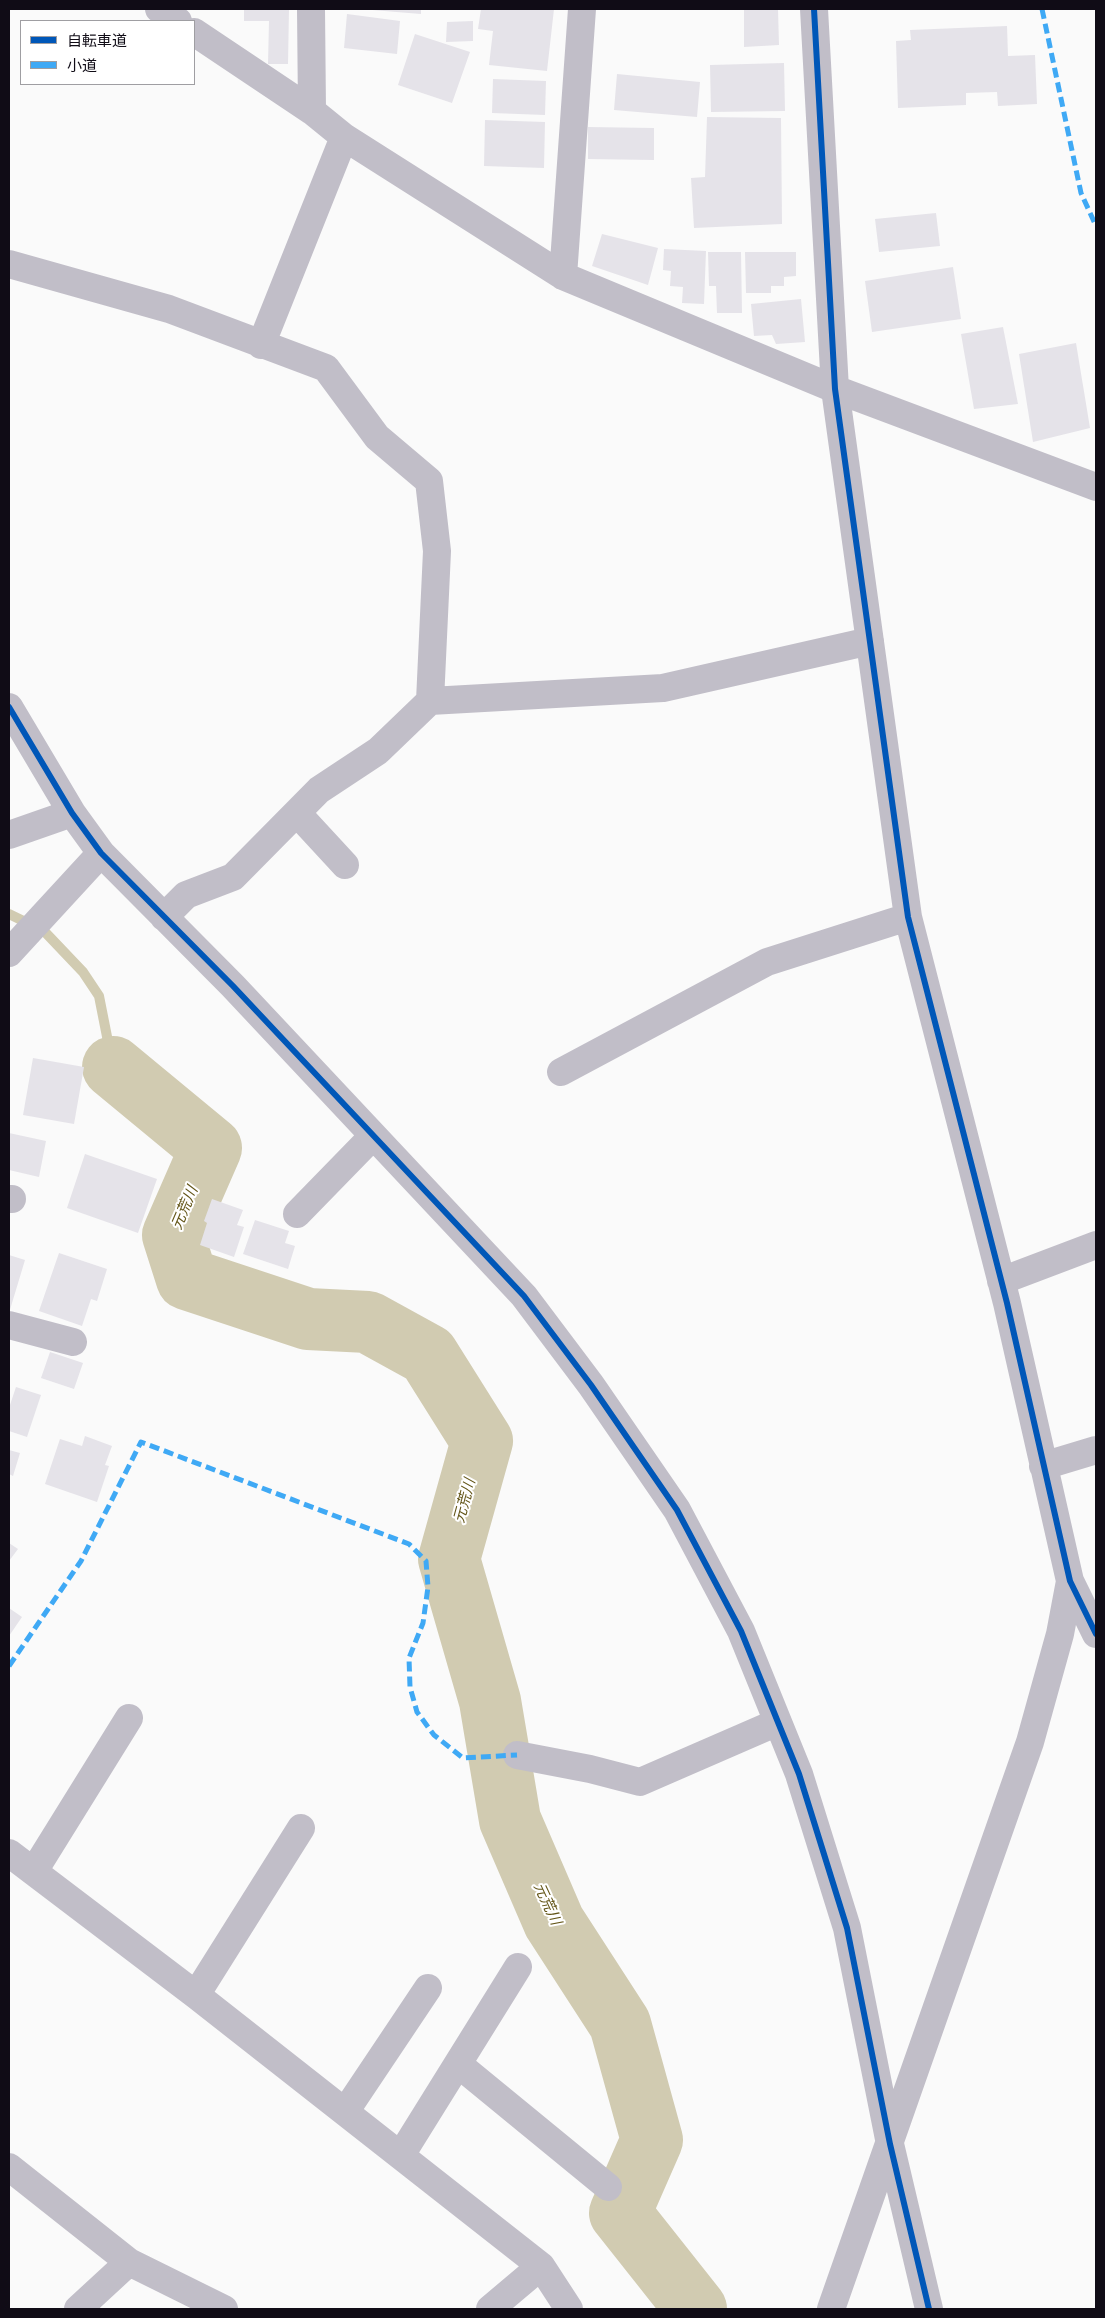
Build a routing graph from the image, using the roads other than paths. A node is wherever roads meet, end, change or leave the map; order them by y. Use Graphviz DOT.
graph roads {
  1 [pos="159,9"];
  2 [pos="311,9"];
  3 [pos="582,9"];
  4 [pos="814,9"];
  5 [pos="176,20"];
  6 [pos="195,33"];
  7 [pos="312,111"];
  8 [pos="344,137"];
  9 [pos="9,264"];
  10 [pos="563,276"];
  11 [pos="261,345"];
  12 [pos="835,389"];
  13 [pos="1096,487"];
  14 [pos="870,641"];
  15 [pos="430,701"];
  16 [pos="9,706"];
  17 [pos="297,813"];
  18 [pos="72,814"];
  19 [pos="9,835"];
  20 [pos="101,853"];
  21 [pos="345,865"];
  22 [pos="908,916"];
  23 [pos="164,917"];
  24 [pos="9,953"];
  25 [pos="561,1072"];
  26 [pos="373,1136"];
  27 [pos="297,1214"];
  28 [pos="1096,1245"];
  29 [pos="1000,1281"];
  30 [pos="9,1325"];
  31 [pos="73,1342"];
  32 [pos="1096,1450"];
  33 [pos="1044,1466"];
  34 [pos="1070,1581"];
  35 [pos="1096,1634"];
  36 [pos="129,1718"];
  37 [pos="778,1722"];
  38 [pos="517,1755"];
  39 [pos="301,1828"];
  40 [pos="9,1853"];
  41 [pos="34,1871"];
  42 [pos="518,1967"];
  43 [pos="428,1988"];
  44 [pos="196,1995"];
  45 [pos="458,2064"];
  46 [pos="345,2112"];
  47 [pos="890,2144"];
  48 [pos="400,2155"];
  49 [pos="9,2167"];
  50 [pos="608,2187"];
  51 [pos="129,2262"];
  52 [pos="542,2266"];
  53 [pos="78,2309"];
  54 [pos="224,2309"];
  55 [pos="490,2309"];
  56 [pos="568,2309"];
  57 [pos="831,2309"];
  58 [pos="929,2309"];
  1 -- 5 [label="street"];
  2 -- 7 [label="street"];
  3 -- 10 [label="street"];
  4 -- 12 [label="street"];
  6 -- 7 [label="street"];
  7 -- 8 [label="street"];
  8 -- 10 [label="street"];
  8 -- 11 [label="street"];
  9 -- 11 [label="street"];
  10 -- 12 [label="street"];
  11 -- 15 [label="street"];
  12 -- 13 [label="street"];
  12 -- 14 [label="street"];
  14 -- 15 [label="street"];
  14 -- 22 [label="street"];
  15 -- 17 [label="street"];
  16 -- 18 [label="street"];
  17 -- 21 [label="street"];
  17 -- 23 [label="street"];
  18 -- 19 [label="street"];
  18 -- 20 [label="street"];
  20 -- 23 [label="street"];
  20 -- 24 [label="street"];
  22 -- 25 [label="street"];
  22 -- 29 [label="street"];
  23 -- 26 [label="street"];
  26 -- 27 [label="street"];
  26 -- 37 [label="street"];
  28 -- 29 [label="street"];
  29 -- 33 [label="street"];
  30 -- 31 [label="street"];
  32 -- 33 [label="street"];
  33 -- 34 [label="street"];
  34 -- 35 [label="street"];
  34 -- 47 [label="street"];
  36 -- 41 [label="street"];
  37 -- 38 [label="street"];
  37 -- 47 [label="street"];
  39 -- 44 [label="street"];
  40 -- 41 [label="street"];
  41 -- 44 [label="street"];
  42 -- 45 [label="street"];
  43 -- 46 [label="street"];
  44 -- 46 [label="street"];
  45 -- 48 [label="street"];
  45 -- 50 [label="street"];
  46 -- 48 [label="street"];
  47 -- 57 [label="street"];
  47 -- 58 [label="street"];
  48 -- 52 [label="street"];
  49 -- 51 [label="street"];
  51 -- 53 [label="street"];
  51 -- 54 [label="street"];
  52 -- 55 [label="street"];
  52 -- 56 [label="street"];
}
